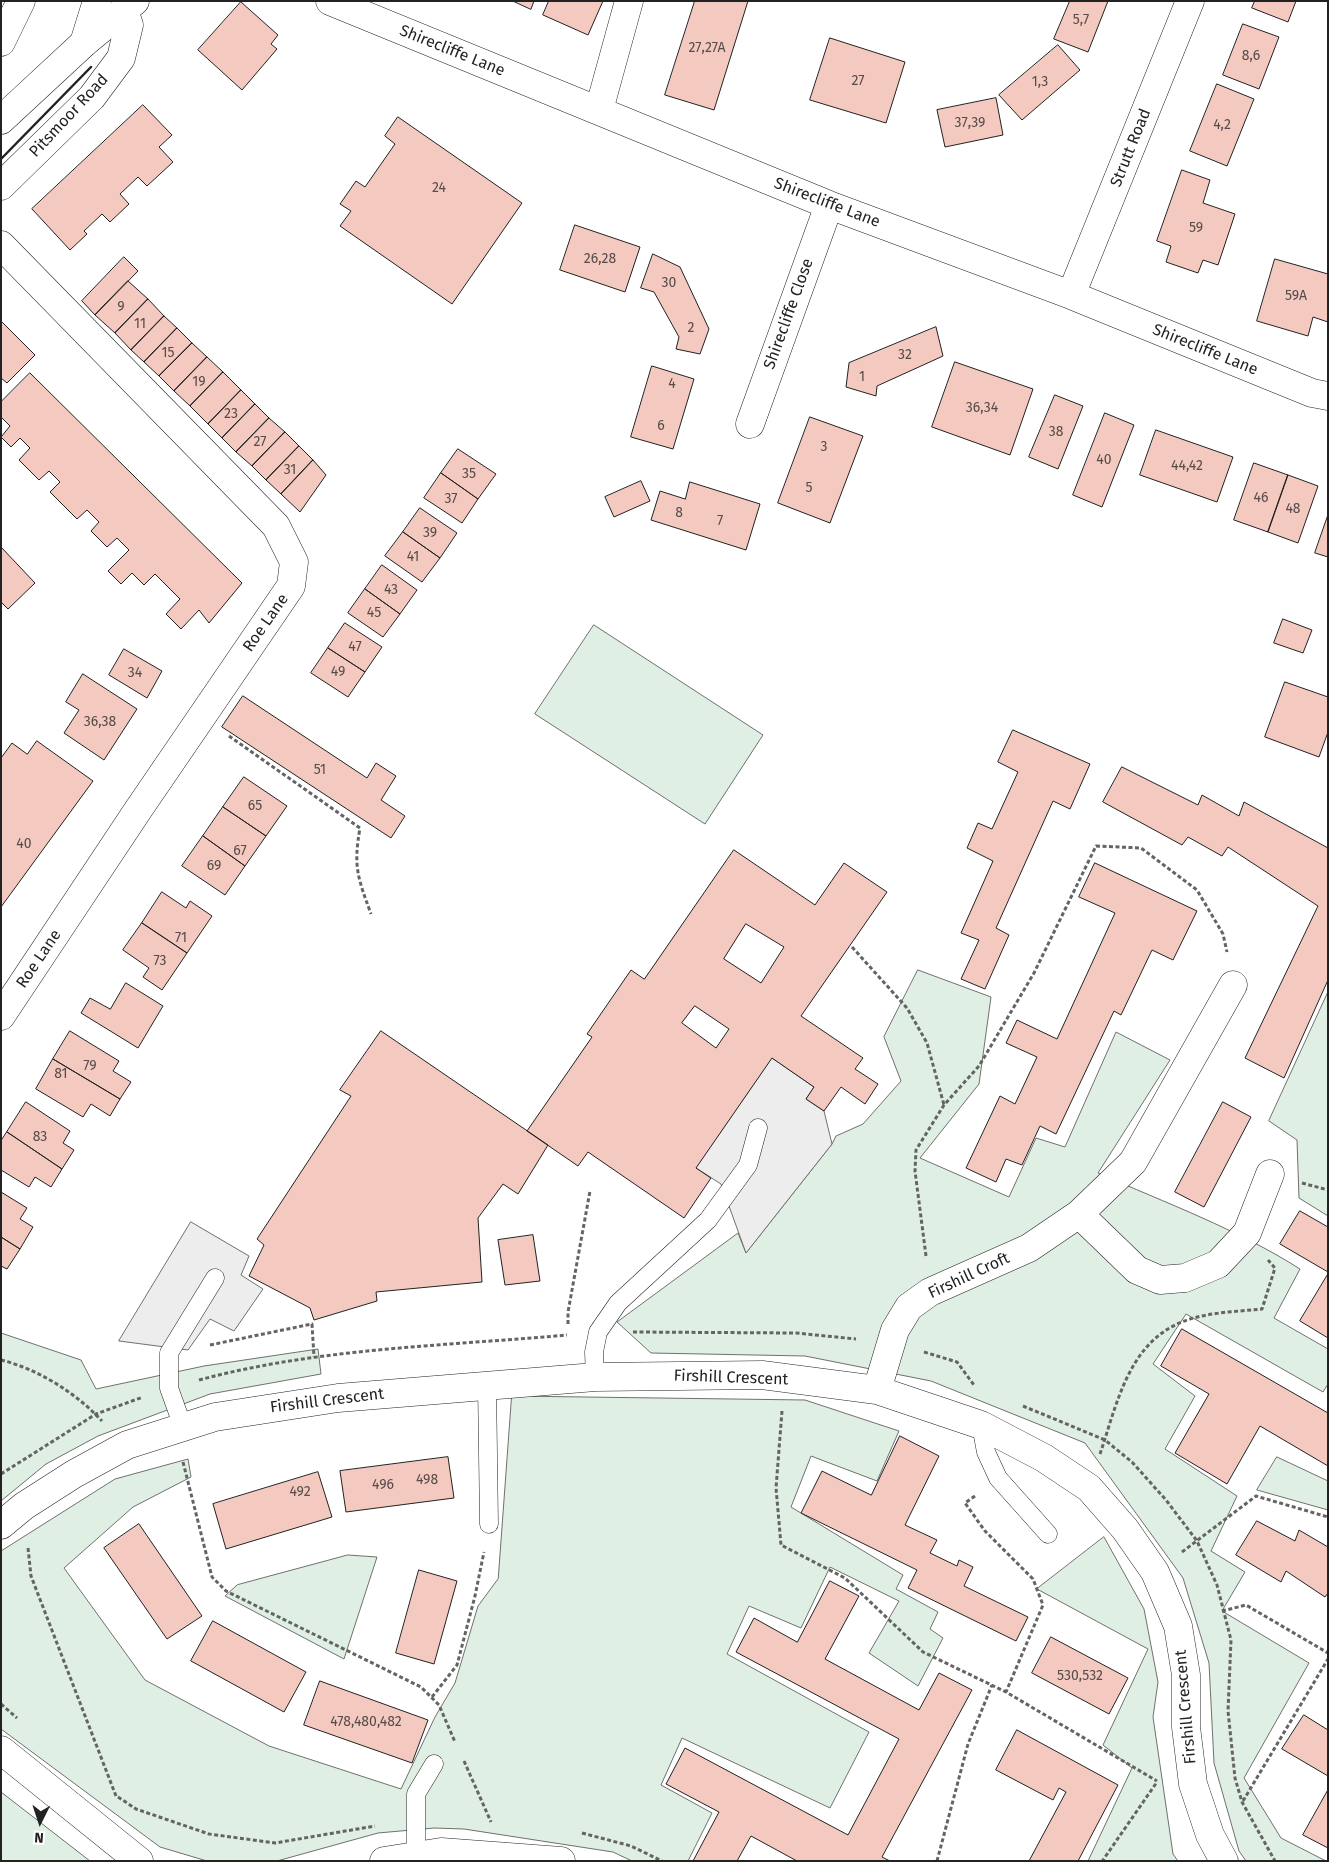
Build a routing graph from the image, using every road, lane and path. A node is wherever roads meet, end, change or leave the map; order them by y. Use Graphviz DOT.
graph roads {
  1 [pos="21,1"];
  2 [pos="97,1"];
  3 [pos="330,1"];
  4 [pos="629,1"];
  5 [pos="1190,1"];
  6 [pos="130,6"];
  7 [pos="1,42"];
  8 [pos="84,43"];
  9 [pos="599,110"];
  10 [pos="1,120"];
  11 [pos="1,186"];
  12 [pos="829,205"];
  13 [pos="1,245"];
  14 [pos="1071,295"];
  15 [pos="1328,396"];
  16 [pos="750,424"];
  17 [pos="202,716"];
  18 [pos="371,914"];
  19 [pos="852,947"];
  20 [pos="1233,985"];
  21 [pos="1,1016"];
  22 [pos="944,1106"];
  23 [pos="758,1128"];
  24 [pos="1270,1174"];
  25 [pos="590,1191"];
  26 [pos="1079,1214"];
  27 [pos="1247,1232"];
  28 [pos="215,1278"];
  29 [pos="930,1292"];
  30 [pos="598,1332"];
  31 [pos="568,1335"];
  32 [pos="891,1343"];
  33 [pos="203,1346"];
  34 [pos="314,1357"];
  35 [pos="1,1360"];
  36 [pos="194,1375"];
  37 [pos="595,1377"];
  38 [pos="784,1378"];
  39 [pos="487,1384"];
  40 [pos="980,1387"];
  41 [pos="169,1388"];
  42 [pos="877,1390"];
  43 [pos="1016,1402"];
  44 [pos="96,1414"];
  45 [pos="980,1425"];
  46 [pos="179,1429"];
  47 [pos="1105,1440"];
  48 [pos="126,1445"];
  49 [pos="1,1474"];
  50 [pos="998,1478"];
  51 [pos="1089,1488"];
  52 [pos="24,1506"];
  53 [pos="1328,1517"];
  54 [pos="489,1524"];
  55 [pos="1,1525"];
  56 [pos="1048,1534"];
  57 [pos="1197,1541"];
  58 [pos="1155,1572"];
  59 [pos="1222,1611"];
  60 [pos="1328,1652"];
  61 [pos="1328,1659"];
  62 [pos="992,1685"];
  63 [pos="1006,1692"];
  64 [pos="432,1697"];
  65 [pos="1,1704"];
  66 [pos="22,1722"];
  67 [pos="1187,1740"];
  68 [pos="1,1750"];
  69 [pos="459,1750"];
  70 [pos="463,1758"];
  71 [pos="434,1764"];
  72 [pos="1158,1782"];
  73 [pos="109,1791"];
  74 [pos="116,1796"];
  75 [pos="1242,1802"];
  76 [pos="482,1821"];
  77 [pos="491,1821"];
  78 [pos="416,1822"];
  79 [pos="500,1822"];
  80 [pos="576,1832"];
  81 [pos="492,1855"];
  82 [pos="416,1856"];
  83 [pos="139,1861"];
  84 [pos="384,1861"];
  85 [pos="561,1861"];
  86 [pos="662,1861"];
  87 [pos="937,1861"];
  88 [pos="1105,1861"];
  89 [pos="1224,1861"];
  90 [pos="1275,1861"];
  1 -- 7 [label="street"];
  2 -- 8 [label="street"];
  3 -- 9 [label="street, Shirecliffe Lane"];
  4 -- 9 [label="street"];
  5 -- 14 [label="street, Strutt Road"];
  6 -- 8 [label="street, Pitsmoor Road"];
  6 -- 11 [label="street, Pitsmoor Road"];
  8 -- 10 [label="street, Pitsmoor Road"];
  9 -- 12 [label="street, Shirecliffe Lane"];
  12 -- 14 [label="street, Shirecliffe Lane"];
  12 -- 16 [label="street, Shirecliffe Close"];
  13 -- 17 [label="street, Roe Lane"];
  14 -- 15 [label="street, Shirecliffe Lane"];
  17 -- 18 [label="path"];
  17 -- 21 [label="street, Roe Lane"];
  19 -- 22 [label="path"];
  20 -- 22 [label="path"];
  20 -- 26 [label="street, Firshill Croft"];
  22 -- 29 [label="path"];
  23 -- 30 [label="lane"];
  24 -- 27 [label="street"];
  25 -- 31 [label="path"];
  26 -- 27 [label="street"];
  26 -- 29 [label="street, Firshill Croft"];
  27 -- 47 [label="path"];
  28 -- 41 [label="lane"];
  29 -- 32 [label="street, Firshill Croft"];
  30 -- 31 [label="path"];
  30 -- 32 [label="path"];
  30 -- 37 [label="lane"];
  31 -- 34 [label="path"];
  32 -- 40 [label="path"];
  32 -- 42 [label="street, Firshill Croft"];
  33 -- 34 [label="path"];
  34 -- 36 [label="path"];
  35 -- 44 [label="path"];
  37 -- 38 [label="street, Firshill Crescent"];
  37 -- 39 [label="street, Firshill Crescent"];
  38 -- 42 [label="street, Firshill Crescent"];
  38 -- 62 [label="path"];
  39 -- 46 [label="street, Firshill Crescent"];
  39 -- 54 [label="lane"];
  41 -- 44 [label="path"];
  41 -- 46 [label="lane"];
  42 -- 45 [label="street, Firshill Crescent"];
  43 -- 47 [label="path"];
  44 -- 48 [label="path"];
  44 -- 49 [label="path"];
  45 -- 50 [label="lane"];
  45 -- 51 [label="street, Firshill Crescent"];
  46 -- 48 [label="street, Firshill Crescent"];
  46 -- 64 [label="path"];
  47 -- 51 [label="path"];
  47 -- 57 [label="path"];
  48 -- 52 [label="street, Firshill Crescent"];
  50 -- 56 [label="lane"];
  50 -- 63 [label="path"];
  51 -- 58 [label="street, Firshill Crescent"];
  52 -- 55 [label="street, Firshill Crescent"];
  52 -- 74 [label="path"];
  53 -- 57 [label="path"];
  54 -- 64 [label="path"];
  57 -- 58 [label="path"];
  57 -- 59 [label="path"];
  58 -- 67 [label="street, Firshill Crescent"];
  59 -- 60 [label="path"];
  59 -- 75 [label="path"];
  61 -- 75 [label="path"];
  62 -- 63 [label="path"];
  62 -- 87 [label="path"];
  63 -- 72 [label="path"];
  64 -- 69 [label="path"];
  65 -- 66 [label="path"];
  67 -- 72 [label="path"];
  67 -- 89 [label="street, Firshill Crescent"];
  68 -- 83 [label="street"];
  70 -- 77 [label="path"];
  71 -- 78 [label="lane"];
  72 -- 88 [label="path"];
  73 -- 74 [label="path"];
  74 -- 78 [label="path"];
  75 -- 90 [label="path"];
  76 -- 77 [label="path"];
  77 -- 79 [label="path"];
  77 -- 81 [label="path"];
  78 -- 82 [label="lane"];
  80 -- 86 [label="path"];
  81 -- 82 [label="street"];
  81 -- 85 [label="street"];
  82 -- 84 [label="street"];
}
